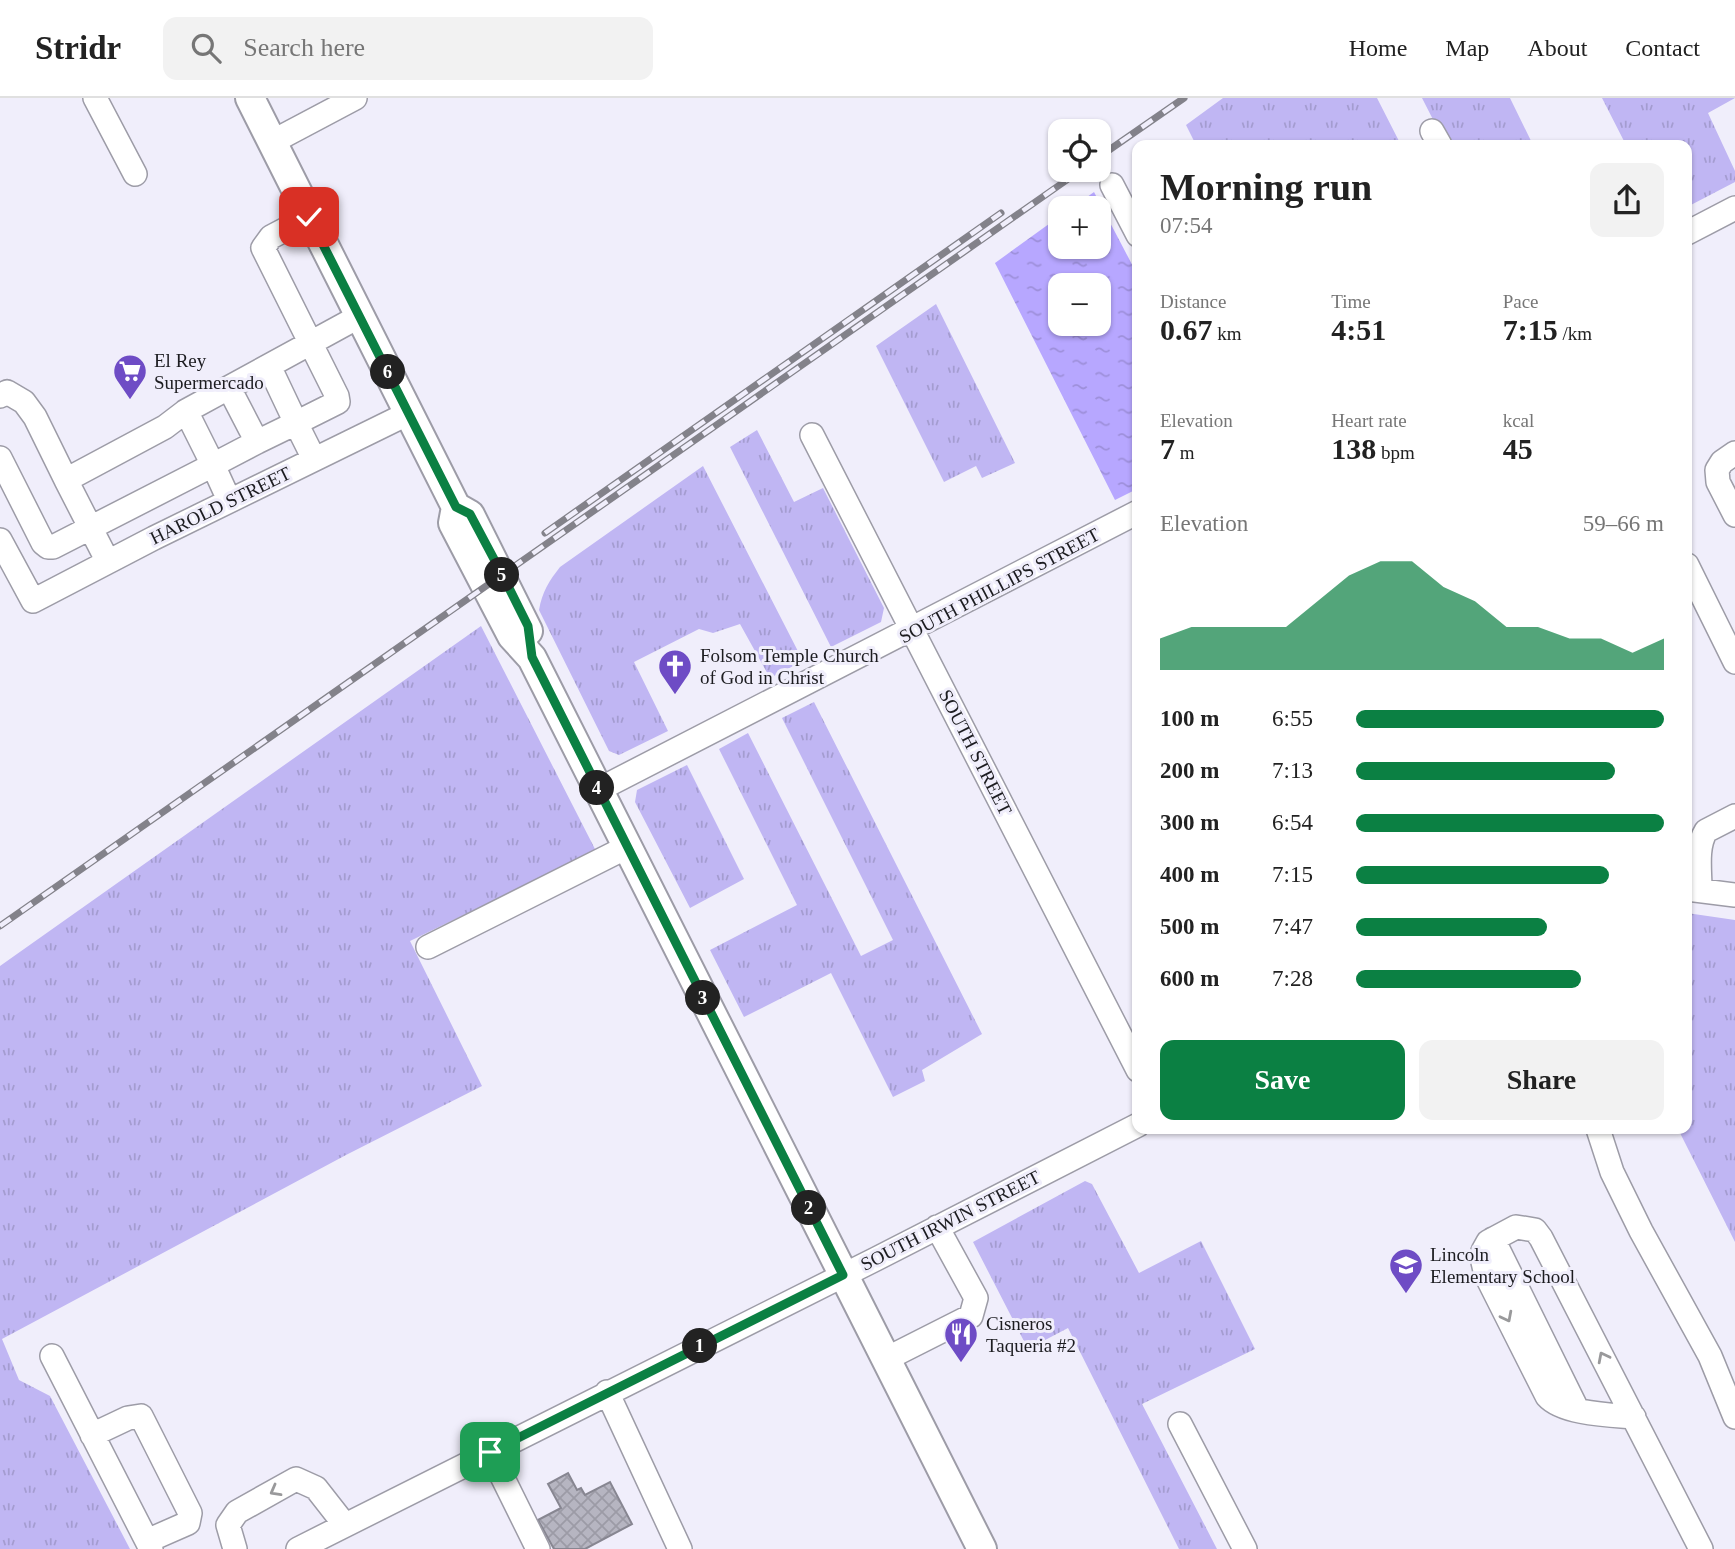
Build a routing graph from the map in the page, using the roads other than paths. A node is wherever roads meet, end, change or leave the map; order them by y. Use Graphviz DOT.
graph roads {
  1 [pos="95,98"];
  2 [pos="250,98"];
  3 [pos="355,98"];
  4 [pos="272,142"];
  5 [pos="135,174"];
  6 [pos="1112,185"];
  7 [pos="1735,208"];
  8 [pos="309,217"];
  9 [pos="1132,223"];
  10 [pos="1692,230"];
  11 [pos="359,316"];
  12 [pos="310,343"];
  13 [pos="268,366"];
  14 [pos="229,388"];
  15 [pos="0,396"];
  16 [pos="186,411"];
  17 [pos="408,413"];
  18 [pos="296,423"];
  19 [pos="812,435"];
  20 [pos="257,442"];
  21 [pos="1735,453"];
  22 [pos="0,458"];
  23 [pos="314,459"];
  24 [pos="213,465"];
  25 [pos="65,480"];
  26 [pos="229,500"];
  27 [pos="1132,515"];
  28 [pos="1735,515"];
  29 [pos="90,528"];
  30 [pos="0,540"];
  31 [pos="108,562"];
  32 [pos="1692,575"];
  33 [pos="913,629"];
  34 [pos="1735,662"];
  35 [pos="598,790"];
  36 [pos="1735,816"];
  37 [pos="1696,833"];
  38 [pos="627,847"];
  39 [pos="1693,889"];
  40 [pos="1735,895"];
  41 [pos="428,947"];
  42 [pos="1132,1058"];
  43 [pos="1132,1128"];
  44 [pos="1600,1134"];
  45 [pos="937,1227"];
  46 [pos="843,1275"];
  47 [pos="52,1356"];
  48 [pos="886,1359"];
  49 [pos="607,1392"];
  50 [pos="1634,1417"];
  51 [pos="1735,1417"];
  52 [pos="1181,1424"];
  53 [pos="92,1435"];
  54 [pos="490,1452"];
  55 [pos="345,1525"];
  56 [pos="149,1545"];
  57 [pos="235,1549"];
  58 [pos="298,1549"];
  59 [pos="538,1549"];
  60 [pos="680,1549"];
  61 [pos="982,1549"];
  62 [pos="1245,1549"];
  63 [pos="1701,1549"];
  1 -- 5 [label="street"];
  2 -- 4 [label="main road"];
  3 -- 4 [label="street"];
  4 -- 8 [label="main road"];
  6 -- 9 [label="street"];
  7 -- 10 [label="street"];
  8 -- 11 [label="main road"];
  8 -- 12 [label="street"];
  11 -- 12 [label="street"];
  11 -- 17 [label="main road"];
  12 -- 13 [label="street"];
  12 -- 18 [label="street"];
  13 -- 14 [label="street"];
  13 -- 18 [label="street"];
  14 -- 16 [label="street"];
  14 -- 20 [label="street"];
  15 -- 25 [label="street"];
  16 -- 24 [label="street"];
  16 -- 25 [label="street"];
  17 -- 23 [label="street, HAROLD STREET"];
  17 -- 35 [label="main road"];
  18 -- 20 [label="street"];
  18 -- 23 [label="street"];
  19 -- 33 [label="street, SOUTH STREET"];
  20 -- 24 [label="street"];
  21 -- 28 [label="street"];
  22 -- 29 [label="street"];
  23 -- 26 [label="street, HAROLD STREET"];
  24 -- 26 [label="street"];
  24 -- 29 [label="street"];
  25 -- 29 [label="street"];
  26 -- 31 [label="street, HAROLD STREET"];
  27 -- 33 [label="street, SOUTH PHILLIPS STREET"];
  29 -- 31 [label="street"];
  30 -- 31 [label="street, HAROLD STREET"];
  32 -- 34 [label="street"];
  33 -- 35 [label="street, SOUTH PHILLIPS STREET"];
  33 -- 42 [label="street, SOUTH STREET"];
  35 -- 38 [label="main road"];
  36 -- 37 [label="street"];
  37 -- 39 [label="street"];
  38 -- 41 [label="street"];
  38 -- 46 [label="main road"];
  39 -- 40 [label="street"];
  43 -- 45 [label="street, SOUTH IRWIN STREET"];
  44 -- 51 [label="street"];
  45 -- 46 [label="street, SOUTH IRWIN STREET"];
  45 -- 48 [label="street"];
  46 -- 48 [label="main road"];
  46 -- 49 [label="street, SOUTH IRWIN STREET"];
  47 -- 53 [label="street"];
  48 -- 61 [label="main road"];
  49 -- 54 [label="street, SOUTH IRWIN STREET"];
  49 -- 60 [label="street"];
  50 -- 50 [label="street, one-way"];
  50 -- 63 [label="street"];
  52 -- 62 [label="street"];
  53 -- 56 [label="street"];
  53 -- 56 [label="street"];
  54 -- 55 [label="street, SOUTH IRWIN STREET"];
  54 -- 59 [label="street"];
  55 -- 57 [label="street, one-way"];
  55 -- 58 [label="street, SOUTH IRWIN STREET"];
}
